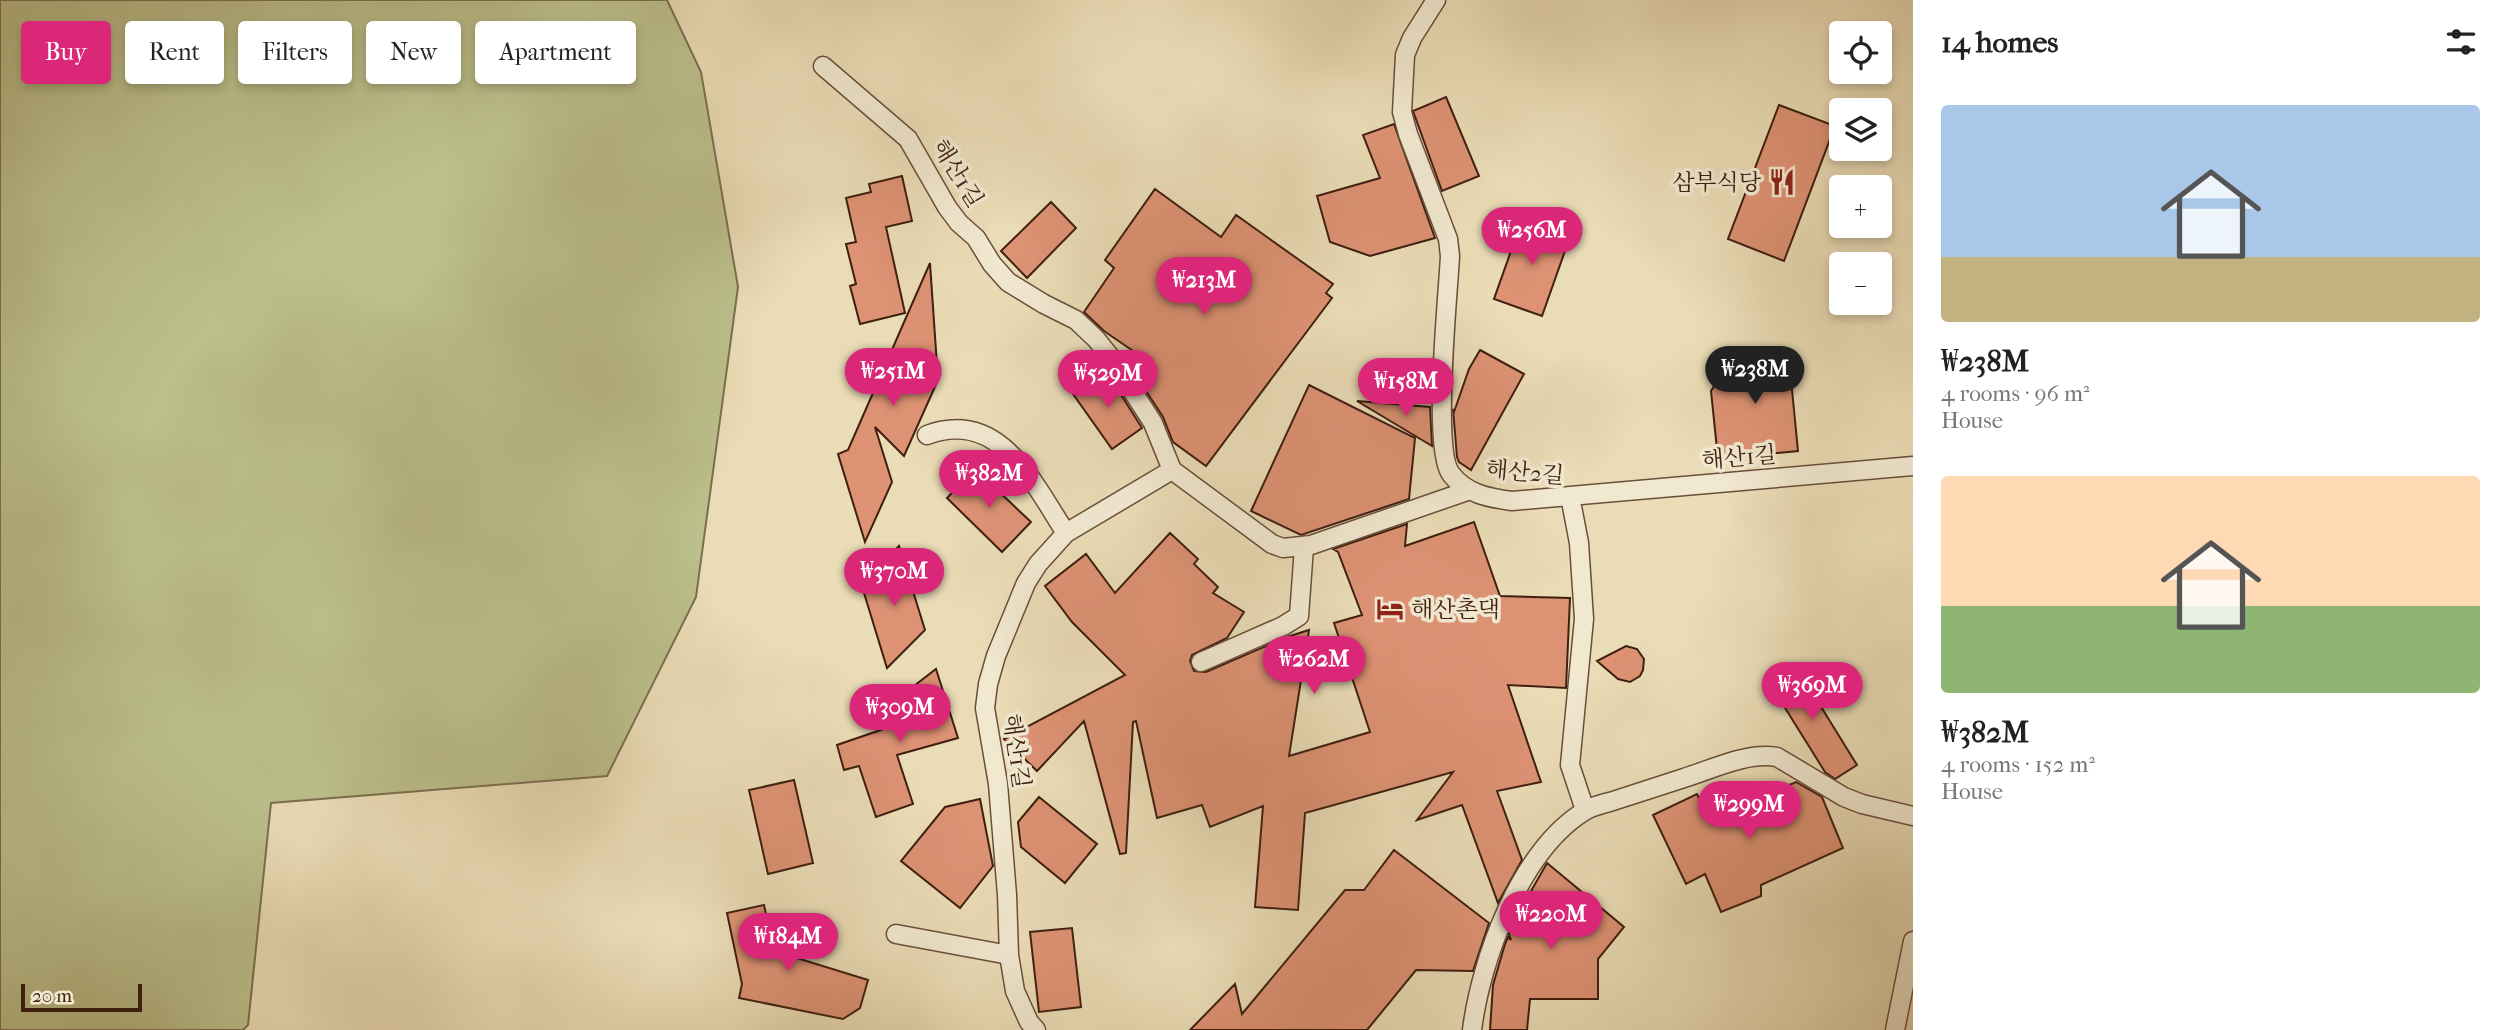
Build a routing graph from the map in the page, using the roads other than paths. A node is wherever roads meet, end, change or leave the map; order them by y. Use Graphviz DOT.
graph roads {
  1 [pos="1436,0"];
  2 [pos="823,66"];
  3 [pos="927,435"];
  4 [pos="1913,466"];
  5 [pos="1172,470"];
  6 [pos="1470,489"];
  7 [pos="1570,496"];
  8 [pos="1066,533"];
  9 [pos="1304,547"];
  10 [pos="1201,662"];
  11 [pos="1585,810"];
  12 [pos="1913,816"];
  13 [pos="896,934"];
  14 [pos="1913,941"];
  15 [pos="1009,956"];
  16 [pos="1036,1030"];
  17 [pos="1472,1030"];
  18 [pos="1895,1030"];
  1 -- 6 [label="lane, 해산2길"];
  2 -- 5 [label="lane, 해산1길"];
  3 -- 8 [label="lane"];
  4 -- 7 [label="lane, 해산1길"];
  5 -- 8 [label="lane, 해산1길"];
  5 -- 9 [label="lane"];
  6 -- 7 [label="lane, 해산2길"];
  6 -- 9 [label="lane"];
  7 -- 11 [label="lane, 해산2길"];
  8 -- 15 [label="lane, 해산1길"];
  9 -- 10 [label="lane"];
  11 -- 12 [label="lane"];
  11 -- 17 [label="lane"];
  13 -- 15 [label="lane"];
  14 -- 18 [label="lane"];
  15 -- 16 [label="lane, 해산1길"];
}
